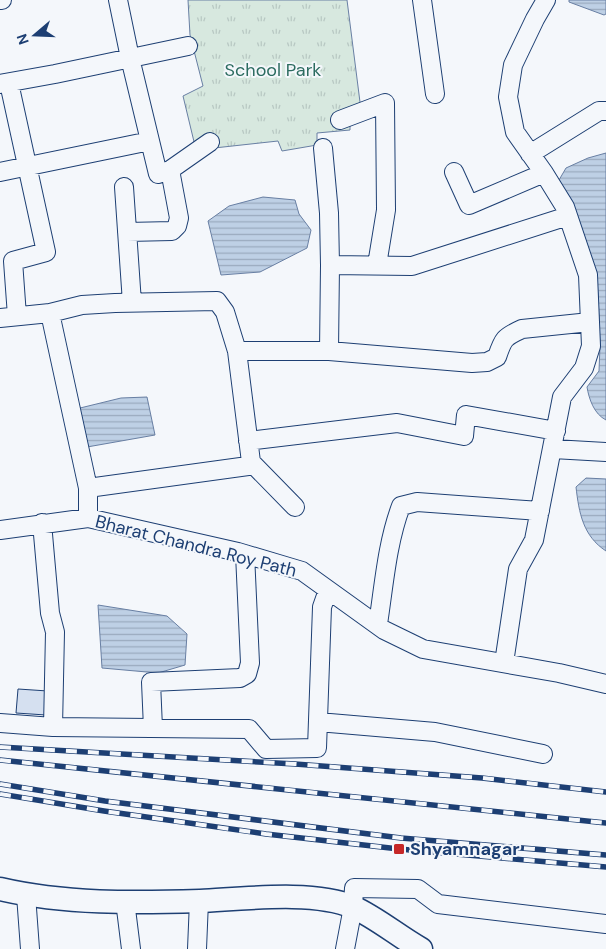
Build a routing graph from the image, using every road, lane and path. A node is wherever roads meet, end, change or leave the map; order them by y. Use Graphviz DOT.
graph roads {
  1 [pos="118,0"];
  2 [pos="422,0"];
  3 [pos="546,0"];
  4 [pos="188,46"];
  5 [pos="130,58"];
  6 [pos="4,84"];
  7 [pos="435,94"];
  8 [pos="606,111"];
  9 [pos="340,120"];
  10 [pos="150,141"];
  11 [pos="210,142"];
  12 [pos="323,148"];
  13 [pos="530,154"];
  14 [pos="27,165"];
  15 [pos="170,170"];
  16 [pos="0,172"];
  17 [pos="454,172"];
  18 [pos="544,173"];
  19 [pos="124,187"];
  20 [pos="568,216"];
  21 [pos="127,232"];
  22 [pos="330,264"];
  23 [pos="377,265"];
  24 [pos="132,303"];
  25 [pos="50,313"];
  26 [pos="9,317"];
  27 [pos="590,322"];
  28 [pos="237,351"];
  29 [pos="329,351"];
  30 [pos="556,431"];
  31 [pos="248,441"];
  32 [pos="553,449"];
  33 [pos="606,452"];
  34 [pos="251,462"];
  35 [pos="88,488"];
  36 [pos="295,508"];
  37 [pos="540,511"];
  38 [pos="88,518"];
  39 [pos="42,524"];
  40 [pos="0,530"];
  41 [pos="245,554"];
  42 [pos="328,590"];
  43 [pos="378,624"];
  44 [pos="504,663"];
  45 [pos="606,684"];
  46 [pos="318,722"];
  47 [pos="0,723"];
  48 [pos="53,727"];
  49 [pos="153,728"];
  50 [pos="543,754"];
  51 [pos="0,889"];
  52 [pos="26,895"];
  53 [pos="125,901"];
  54 [pos="199,901"];
  55 [pos="353,907"];
  56 [pos="606,924"];
  57 [pos="30,949"];
  58 [pos="131,949"];
  59 [pos="197,949"];
  60 [pos="345,949"];
  61 [pos="421,949"];
  1 -- 5 [label="street"];
  2 -- 7 [label="street"];
  3 -- 13 [label="street"];
  4 -- 5 [label="street"];
  5 -- 6 [label="street"];
  5 -- 10 [label="street"];
  6 -- 14 [label="street"];
  8 -- 13 [label="street"];
  9 -- 23 [label="street"];
  10 -- 14 [label="street"];
  10 -- 15 [label="street"];
  11 -- 15 [label="street"];
  12 -- 22 [label="street"];
  13 -- 18 [label="street"];
  14 -- 16 [label="street"];
  14 -- 26 [label="street"];
  15 -- 21 [label="street"];
  17 -- 18 [label="street"];
  18 -- 20 [label="street"];
  19 -- 21 [label="street"];
  20 -- 23 [label="street"];
  20 -- 27 [label="street"];
  21 -- 24 [label="street"];
  22 -- 23 [label="street"];
  22 -- 29 [label="street"];
  24 -- 25 [label="street"];
  24 -- 28 [label="street"];
  25 -- 26 [label="street"];
  25 -- 35 [label="street"];
  27 -- 29 [label="street"];
  27 -- 30 [label="street"];
  28 -- 29 [label="street"];
  28 -- 31 [label="street"];
  30 -- 31 [label="street"];
  30 -- 32 [label="street"];
  31 -- 34 [label="street"];
  32 -- 33 [label="street"];
  32 -- 37 [label="street"];
  34 -- 35 [label="street"];
  34 -- 36 [label="street"];
  35 -- 38 [label="street"];
  37 -- 43 [label="street"];
  37 -- 44 [label="street"];
  38 -- 39 [label="street, Bharat Chandra Roy Path"];
  38 -- 41 [label="street, Bharat Chandra Roy Path"];
  39 -- 40 [label="street, Bharat Chandra Roy Path"];
  39 -- 48 [label="street"];
  41 -- 42 [label="street, Bharat Chandra Roy Path"];
  41 -- 49 [label="street"];
  42 -- 43 [label="street, Bharat Chandra Roy Path"];
  42 -- 46 [label="street"];
  43 -- 44 [label="street, Bharat Chandra Roy Path"];
  44 -- 45 [label="street, Bharat Chandra Roy Path"];
  46 -- 49 [label="street"];
  46 -- 50 [label="street"];
  47 -- 48 [label="street"];
  48 -- 49 [label="street"];
  51 -- 52 [label="main road"];
  52 -- 53 [label="main road"];
  52 -- 57 [label="street"];
  53 -- 54 [label="main road"];
  53 -- 58 [label="street"];
  54 -- 55 [label="main road"];
  54 -- 59 [label="street"];
  55 -- 56 [label="street"];
  55 -- 60 [label="street"];
  55 -- 61 [label="main road"];
}
